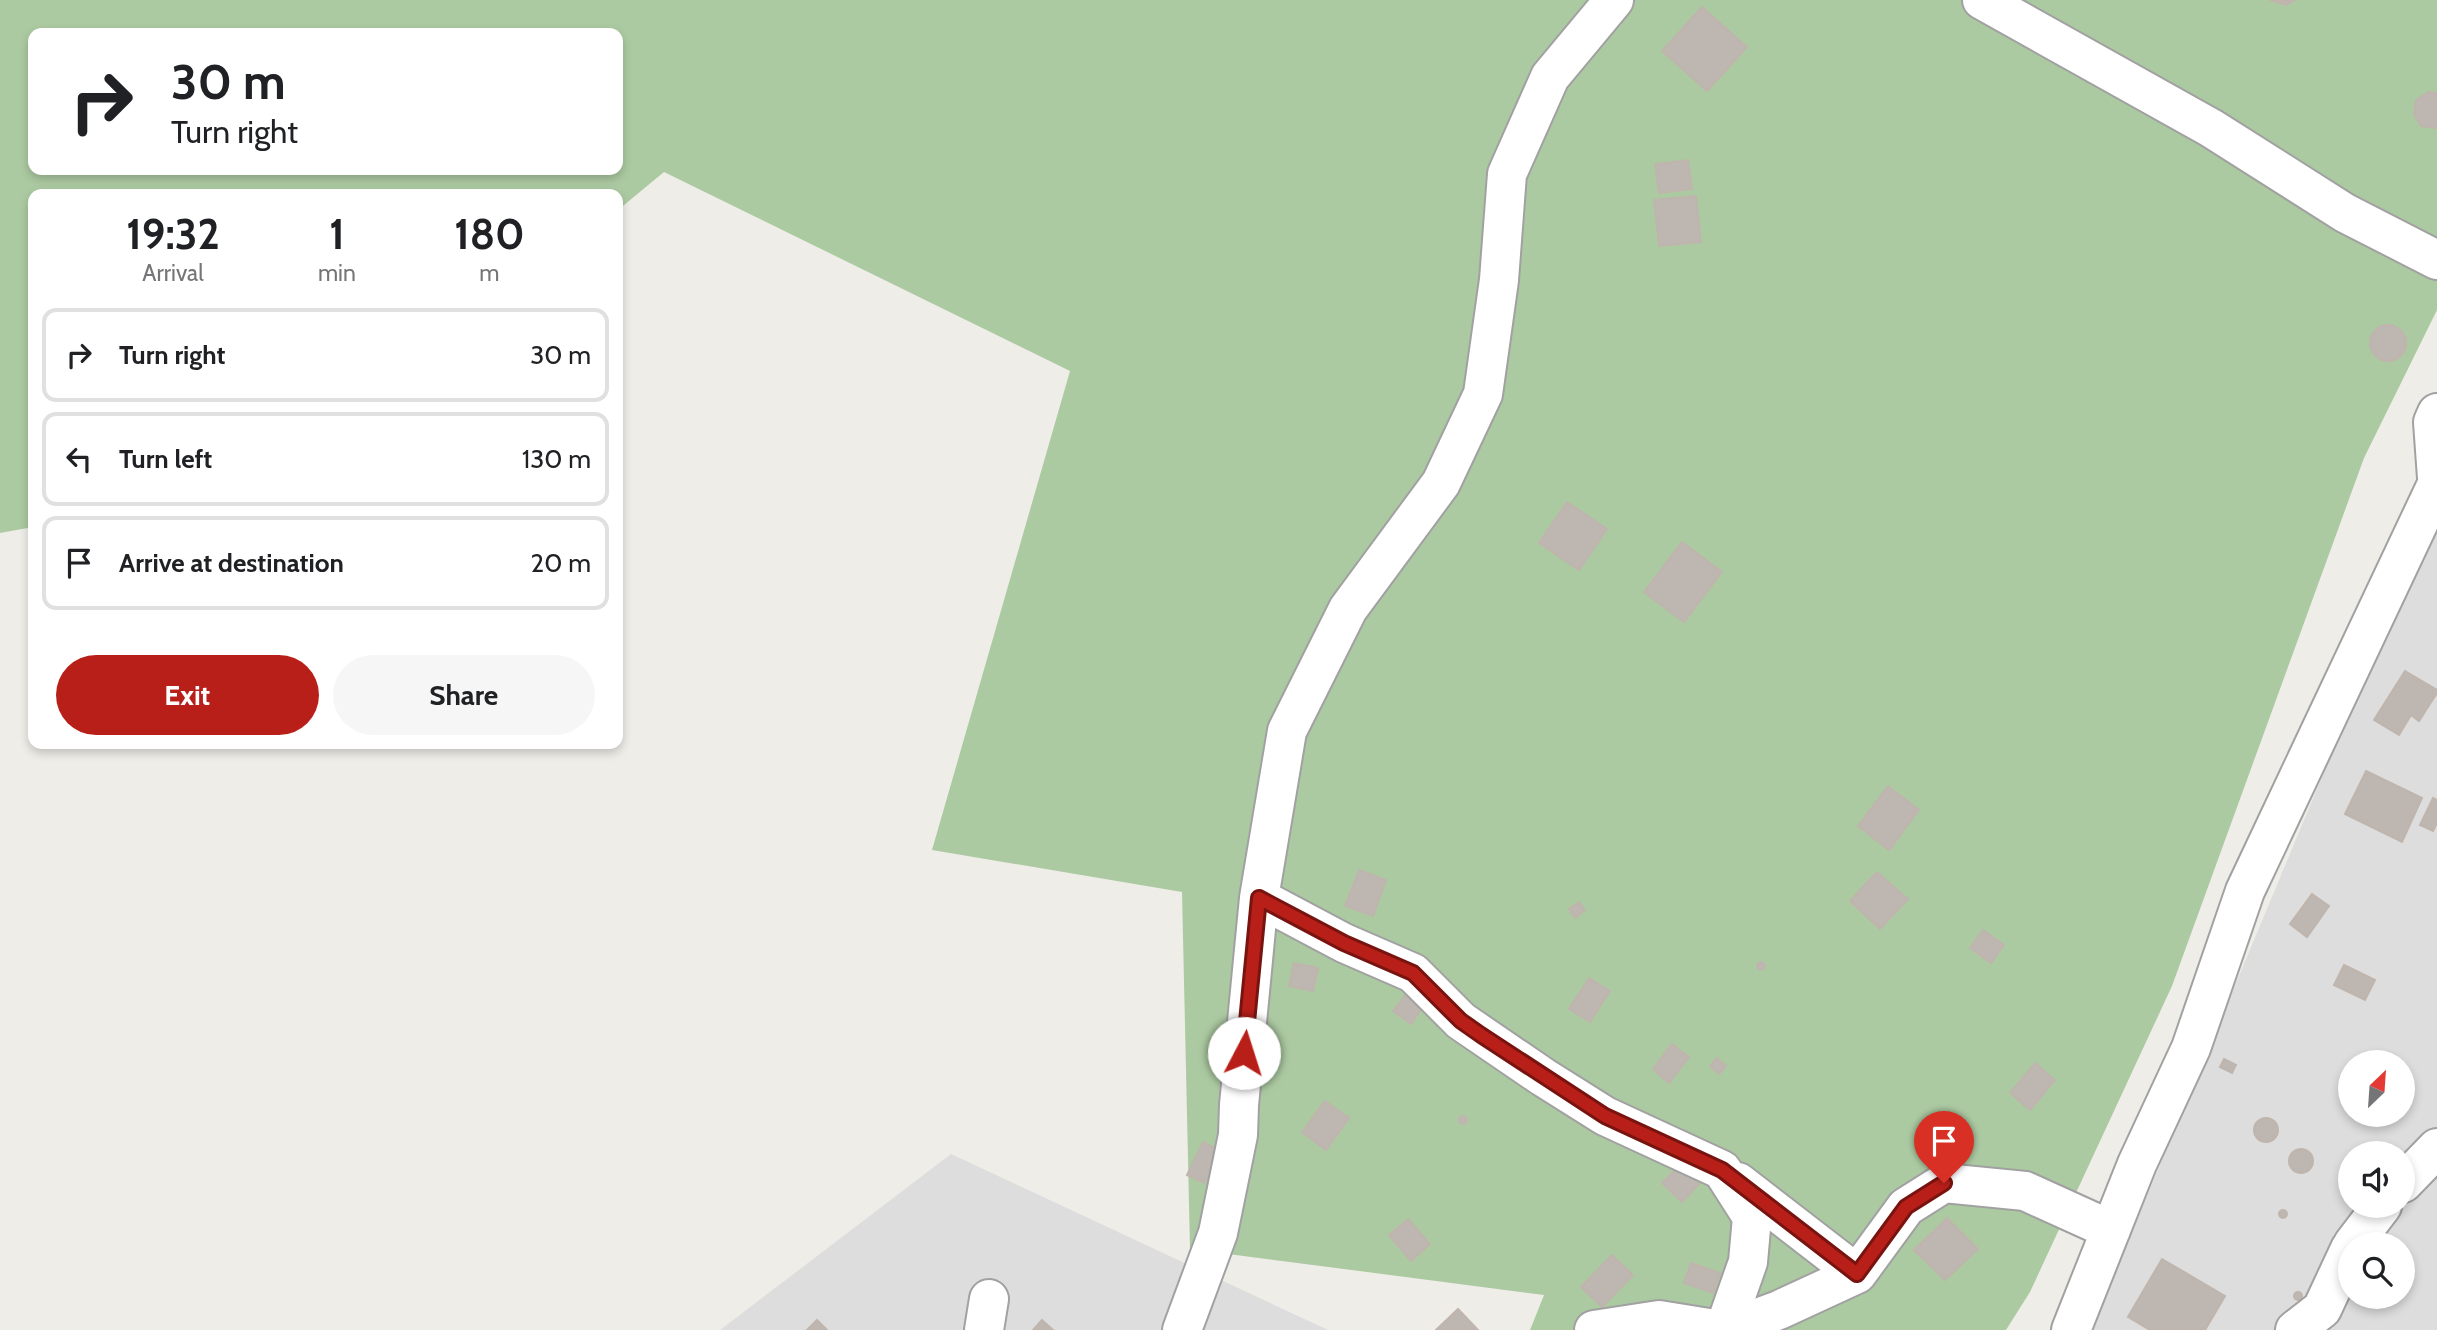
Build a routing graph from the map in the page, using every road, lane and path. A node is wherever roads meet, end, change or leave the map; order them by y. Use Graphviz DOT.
graph roads {
  1 [pos="1614,0"];
  2 [pos="1982,0"];
  3 [pos="2437,260"];
  4 [pos="2437,413"];
  5 [pos="2437,478"];
  6 [pos="2437,484"];
  7 [pos="1259,898"];
  8 [pos="2437,1148"];
  9 [pos="1722,1170"];
  10 [pos="2415,1171"];
  11 [pos="2111,1230"];
  12 [pos="1857,1274"];
  13 [pos="2338,1275"];
  14 [pos="1182,1330"];
  15 [pos="1594,1330"];
  16 [pos="1723,1330"];
  17 [pos="2071,1330"];
  18 [pos="2295,1330"];
  1 -- 7 [label="street"];
  2 -- 3 [label="street"];
  4 -- 5 [label="street"];
  6 -- 11 [label="street"];
  7 -- 9 [label="street"];
  7 -- 14 [label="street"];
  8 -- 10 [label="street"];
  9 -- 12 [label="street"];
  9 -- 16 [label="street"];
  11 -- 12 [label="street"];
  11 -- 17 [label="street"];
  12 -- 16 [label="street"];
  13 -- 18 [label="street"];
  15 -- 16 [label="street"];
}
